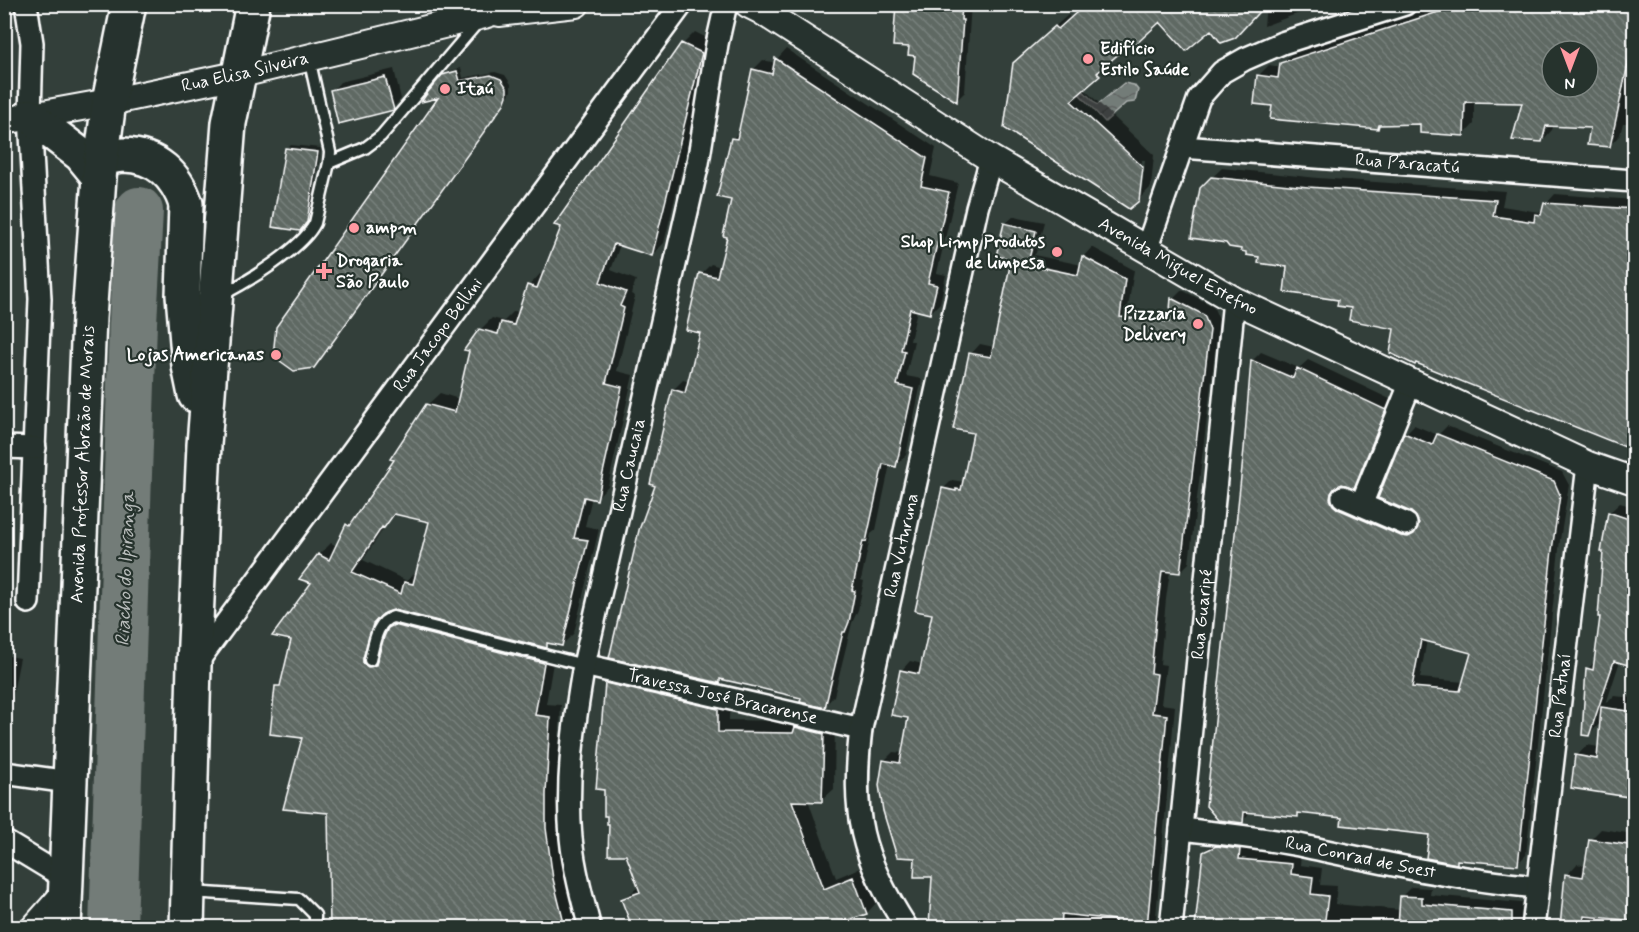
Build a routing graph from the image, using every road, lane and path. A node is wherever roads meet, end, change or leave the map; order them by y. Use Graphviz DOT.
graph roads {
  1 [pos="26,4"];
  2 [pos="129,4"];
  3 [pos="253,4"];
  4 [pos="517,4"];
  5 [pos="576,4"];
  6 [pos="682,4"];
  7 [pos="726,4"];
  8 [pos="748,4"];
  9 [pos="1405,4"];
  10 [pos="484,15"];
  11 [pos="309,58"];
  12 [pos="237,75"];
  13 [pos="109,102"];
  14 [pos="17,118"];
  15 [pos="1182,147"];
  16 [pos="991,159"];
  17 [pos="329,163"];
  18 [pos="100,168"];
  19 [pos="1635,181"];
  20 [pos="1146,250"];
  21 [pos="215,298"];
  22 [pos="1234,300"];
  23 [pos="1412,382"];
  24 [pos="204,446"];
  25 [pos="4,447"];
  26 [pos="35,448"];
  27 [pos="1588,465"];
  28 [pos="1635,481"];
  29 [pos="1406,524"];
  30 [pos="28,602"];
  31 [pos="370,660"];
  32 [pos="194,665"];
  33 [pos="584,665"];
  34 [pos="861,729"];
  35 [pos="4,773"];
  36 [pos="69,782"];
  37 [pos="1181,829"];
  38 [pos="4,841"];
  39 [pos="65,886"];
  40 [pos="1538,887"];
  41 [pos="188,892"];
  42 [pos="34,927"];
  43 [pos="64,927"];
  44 [pos="187,927"];
  45 [pos="315,927"];
  46 [pos="590,927"];
  47 [pos="907,927"];
  48 [pos="1171,927"];
  49 [pos="1533,927"];
  1 -- 14 [label="street"];
  2 -- 13 [label="main road, Avenida Professor Abraão de Morais"];
  3 -- 12 [label="main road"];
  4 -- 10 [label="street, Rua Elisa Silveira"];
  5 -- 10 [label="street, Rua Elisa Silveira"];
  6 -- 32 [label="street, Rua Jacopo Bellini"];
  7 -- 33 [label="street, Rua Caucaia"];
  8 -- 16 [label="street, Avenida Miguel Estefno"];
  9 -- 15 [label="street"];
  10 -- 11 [label="street, Rua Elisa Silveira"];
  10 -- 17 [label="lane"];
  11 -- 12 [label="street, Rua Elisa Silveira"];
  11 -- 17 [label="lane"];
  12 -- 13 [label="street, Rua Elisa Silveira"];
  12 -- 21 [label="main road"];
  13 -- 14 [label="street, Rua Elisa Silveira"];
  13 -- 18 [label="main road, Avenida Professor Abraão de Morais"];
  14 -- 18 [label="main road"];
  14 -- 26 [label="street"];
  15 -- 19 [label="street, Rua Paracatú"];
  15 -- 20 [label="street"];
  16 -- 20 [label="street, Avenida Miguel Estefno"];
  16 -- 34 [label="street, Rua Vuturuna"];
  17 -- 21 [label="lane"];
  18 -- 24 [label="main road"];
  18 -- 36 [label="main road, Avenida Professor Abraão de Morais"];
  20 -- 22 [label="street, Avenida Miguel Estefno"];
  21 -- 24 [label="main road"];
  22 -- 23 [label="street, Avenida Miguel Estefno"];
  22 -- 37 [label="street, Rua Guaripé"];
  23 -- 27 [label="street, Avenida Miguel Estefno"];
  23 -- 29 [label="street"];
  24 -- 32 [label="main road"];
  25 -- 26 [label="street"];
  26 -- 30 [label="street"];
  27 -- 28 [label="street, Avenida Miguel Estefno"];
  27 -- 40 [label="street, Rua Patuaí"];
  31 -- 33 [label="lane"];
  32 -- 41 [label="main road"];
  33 -- 34 [label="street, Travessa José Bracarense"];
  33 -- 46 [label="street, Rua Caucaia"];
  34 -- 47 [label="street, Rua Vuturuna"];
  35 -- 36 [label="street"];
  36 -- 39 [label="main road, Avenida Professor Abraão de Morais"];
  37 -- 40 [label="street, Rua Conrad de Soest"];
  37 -- 48 [label="street, Rua Guaripé"];
  38 -- 39 [label="street"];
  39 -- 42 [label="street"];
  39 -- 43 [label="main road, Avenida Professor Abraão de Morais"];
  40 -- 49 [label="street, Rua Patuaí"];
  41 -- 44 [label="main road"];
  41 -- 45 [label="lane"];
}
